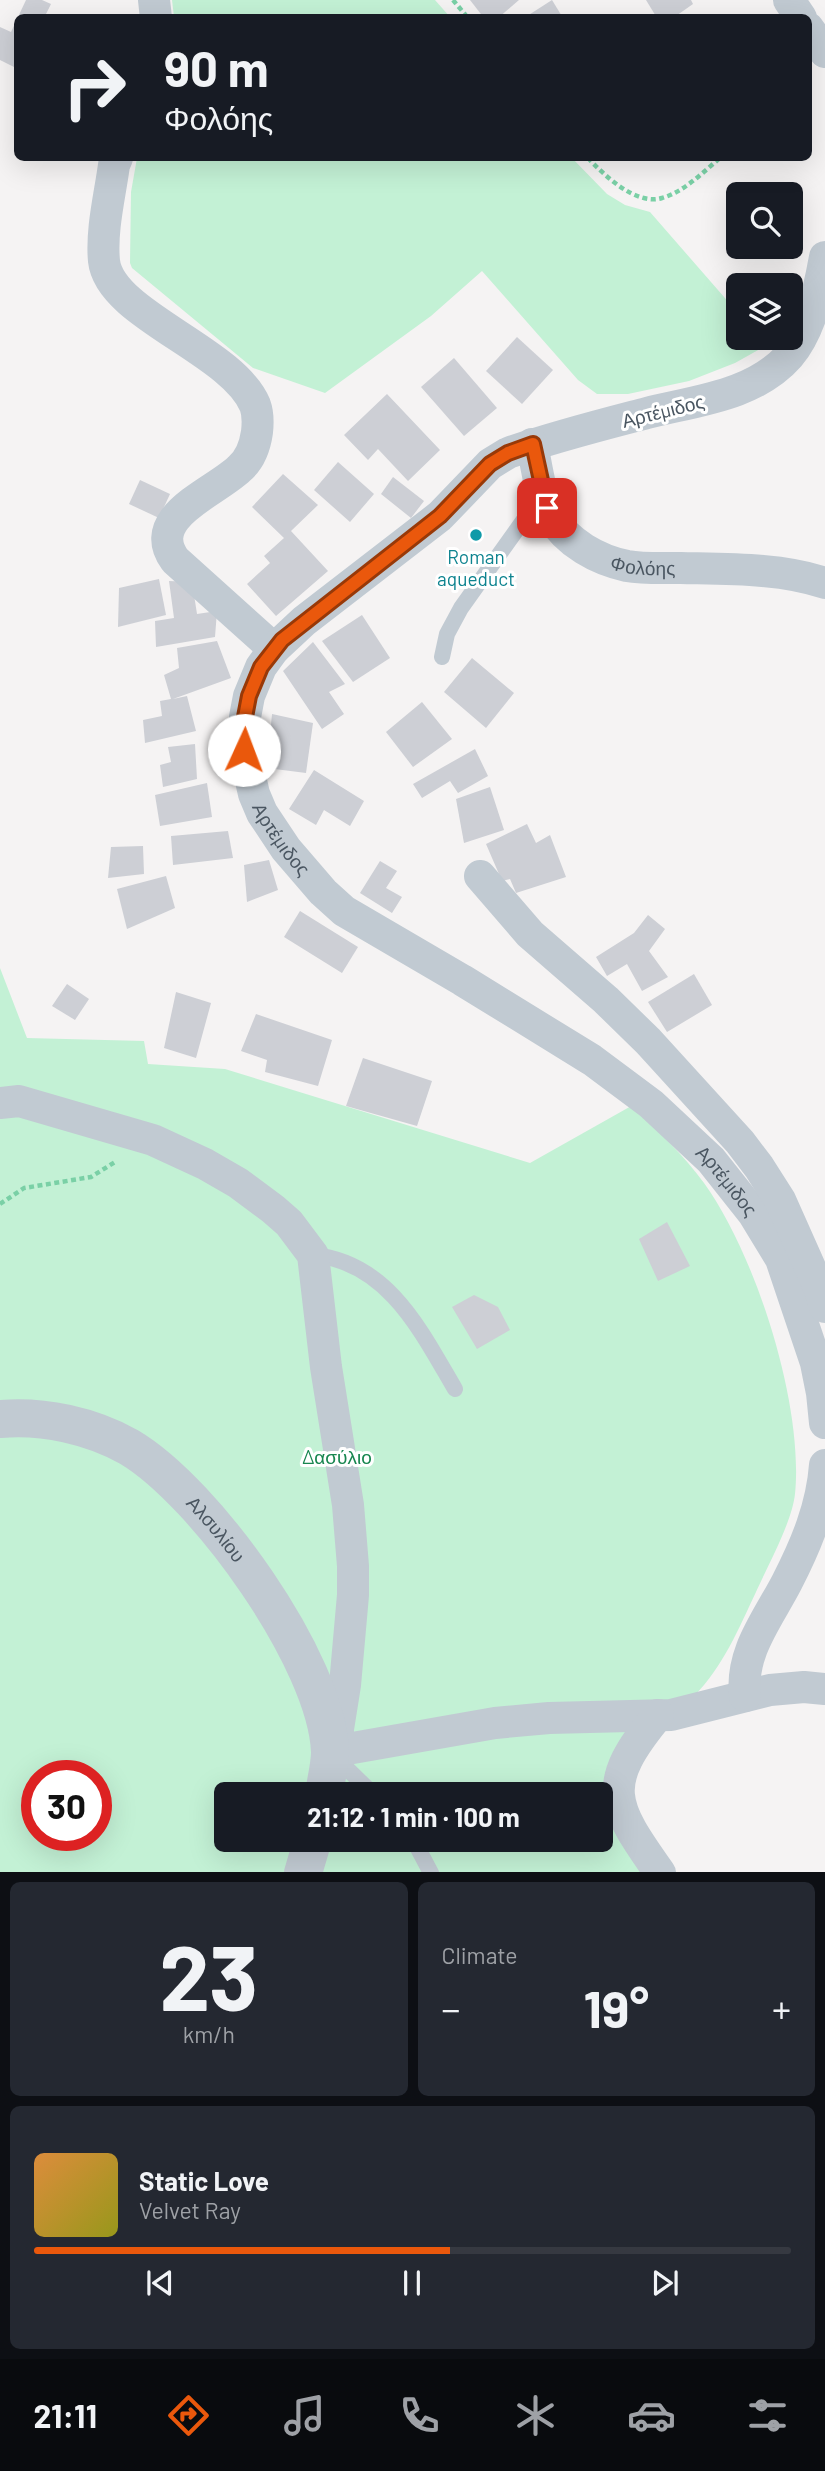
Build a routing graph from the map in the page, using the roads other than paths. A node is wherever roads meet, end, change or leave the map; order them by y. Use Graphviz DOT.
graph roads {
  1 [pos="812,34"];
  2 [pos="825,52"];
  3 [pos="116,161"];
  4 [pos="825,257"];
  5 [pos="533,444"];
  6 [pos="543,493"];
  7 [pos="825,583"];
  8 [pos="274,649"];
  9 [pos="442,657"];
  10 [pos="480,876"];
  11 [pos="0,1103"];
  12 [pos="313,1255"];
  13 [pos="825,1307"];
  14 [pos="820,1349"];
  15 [pos="455,1389"];
  16 [pos="0,1419"];
  17 [pos="825,1423"];
  18 [pos="825,1465"];
  19 [pos="825,1689"];
  20 [pos="745,1696"];
  21 [pos="658,1715"];
  22 [pos="330,1752"];
  23 [pos="326,1782"];
  24 [pos="361,1782"];
  25 [pos="309,1852"];
  26 [pos="420,1852"];
  27 [pos="303,1872"];
  28 [pos="430,1872"];
  29 [pos="660,1872"];
  1 -- 2 [label="street"];
  3 -- 8 [label="street"];
  4 -- 5 [label="street, Αρτέμιδος"];
  5 -- 6 [label="street, Φολόης"];
  5 -- 8 [label="street, Αρτέμιδος"];
  6 -- 7 [label="street, Φολόης"];
  6 -- 9 [label="lane"];
  8 -- 14 [label="street, Αρτέμιδος"];
  10 -- 13 [label="street"];
  11 -- 12 [label="street"];
  12 -- 15 [label="lane"];
  12 -- 22 [label="street"];
  14 -- 17 [label="street, Αρτέμιδος"];
  16 -- 22 [label="street, Αλσυλίου"];
  18 -- 20 [label="street"];
  19 -- 20 [label="street"];
  20 -- 21 [label="street"];
  21 -- 22 [label="street"];
  21 -- 29 [label="street"];
  22 -- 23 [label="street"];
  22 -- 24 [label="lane"];
  25 -- 27 [label="street"];
  26 -- 28 [label="lane"];
}
